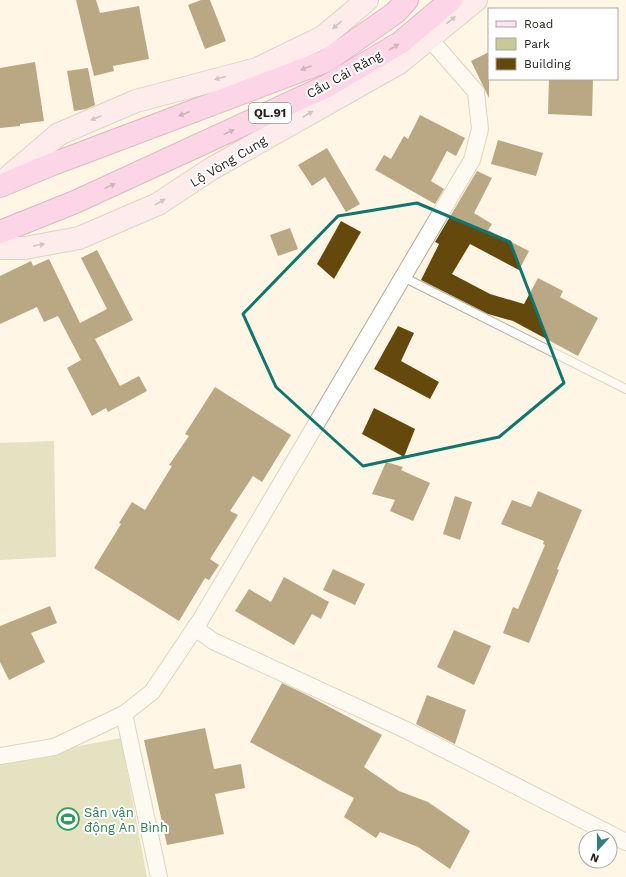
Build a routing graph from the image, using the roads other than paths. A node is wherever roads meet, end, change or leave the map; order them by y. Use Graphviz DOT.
graph roads {
  1 [pos="367,0"];
  2 [pos="407,0"];
  3 [pos="451,0"];
  4 [pos="476,0"];
  5 [pos="429,38"];
  6 [pos="0,185"];
  7 [pos="0,232"];
  8 [pos="0,248"];
  9 [pos="403,277"];
  10 [pos="626,389"];
  11 [pos="195,628"];
  12 [pos="124,714"];
  13 [pos="0,756"];
  14 [pos="626,842"];
  15 [pos="159,877"];
  1 -- 6 [label="main road, one-way"];
  2 -- 6 [label="highway, Cầu Cái Răng / QL.91, one-way"];
  7 -- 3 [label="highway, Cầu Cái Răng / QL.91, one-way"];
  5 -- 4 [label="main road, Lộ Vòng Cung, one-way"];
  8 -- 5 [label="main road, Lộ Vòng Cung, one-way"];
  5 -- 9 [label="street"];
  9 -- 10 [label="lane"];
  9 -- 11 [label="street"];
  11 -- 12 [label="street"];
  11 -- 14 [label="street"];
  12 -- 13 [label="street"];
  12 -- 15 [label="street"];
}
